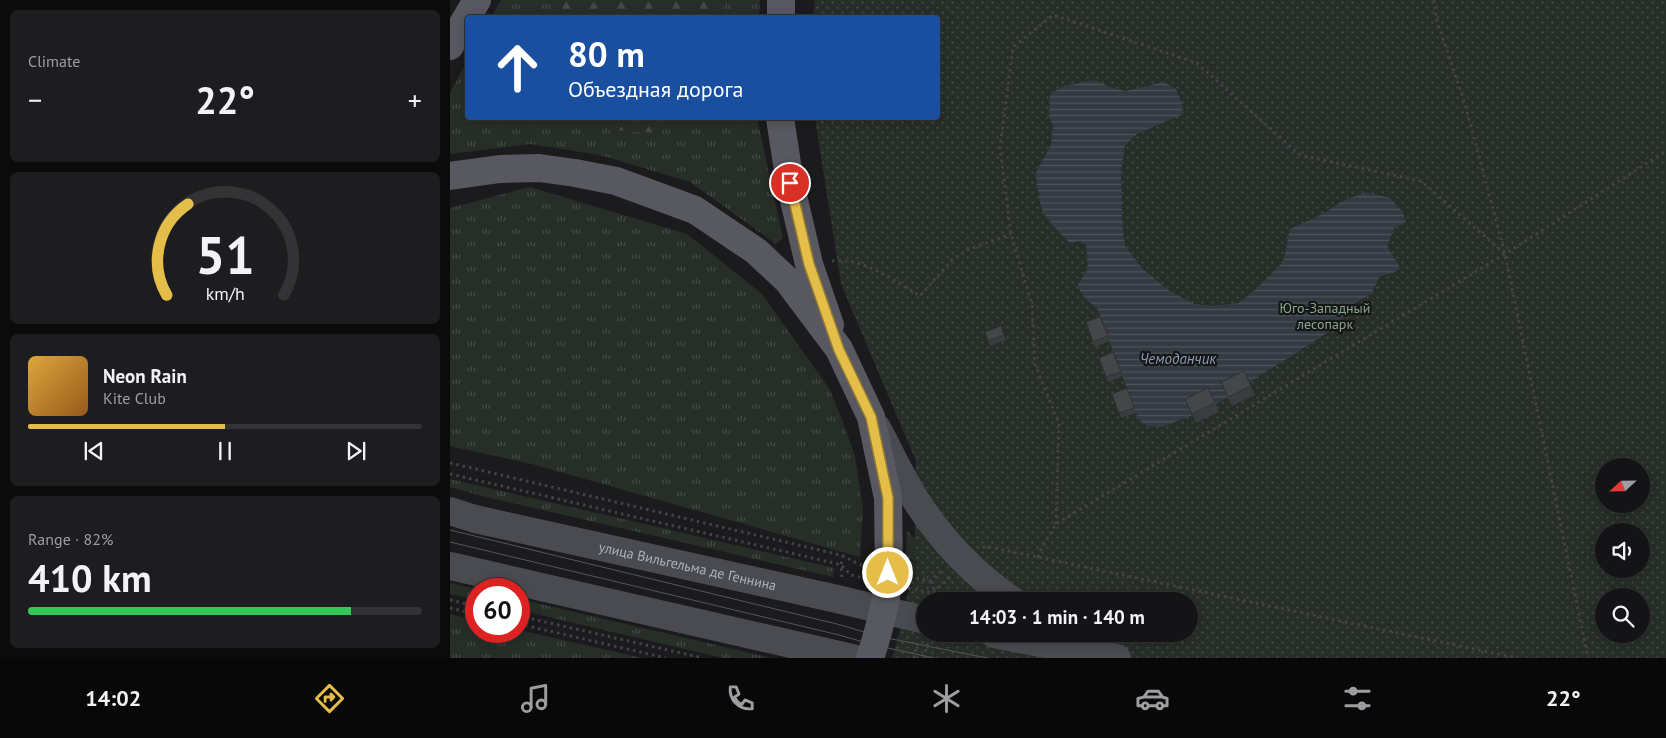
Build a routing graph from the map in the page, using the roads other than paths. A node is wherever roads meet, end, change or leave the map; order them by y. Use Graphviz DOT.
graph roads {
  1 [pos="477,0"];
  2 [pos="781,0"];
  3 [pos="468,15"];
  4 [pos="781,15"];
  5 [pos="465,20"];
  6 [pos="450,46"];
  7 [pos="780,120"];
  8 [pos="450,176"];
  9 [pos="839,350"];
  10 [pos="871,417"];
  11 [pos="450,511"];
  12 [pos="450,566"];
  13 [pos="1000,592"];
  14 [pos="882,610"];
  15 [pos="916,625"];
  16 [pos="1035,642"];
  17 [pos="1090,642"];
  18 [pos="852,658"];
  19 [pos="870,658"];
  20 [pos="1117,658"];
  21 [pos="1137,658"];
  1 -- 3 [label="main road"];
  2 -- 4 [label="main road"];
  5 -- 6 [label="main road"];
  7 -- 9 [label="main road"];
  8 -- 9 [label="main road"];
  9 -- 10 [label="main road"];
  10 -- 13 [label="main road"];
  10 -- 14 [label="main road"];
  11 -- 14 [label="main road, улица Вильгельма де Геннина"];
  12 -- 18 [label="main road"];
  14 -- 15 [label="main road, улица Вильгельма де Геннина"];
  14 -- 19 [label="main road"];
  16 -- 20 [label="main road"];
  17 -- 21 [label="main road"];
}
